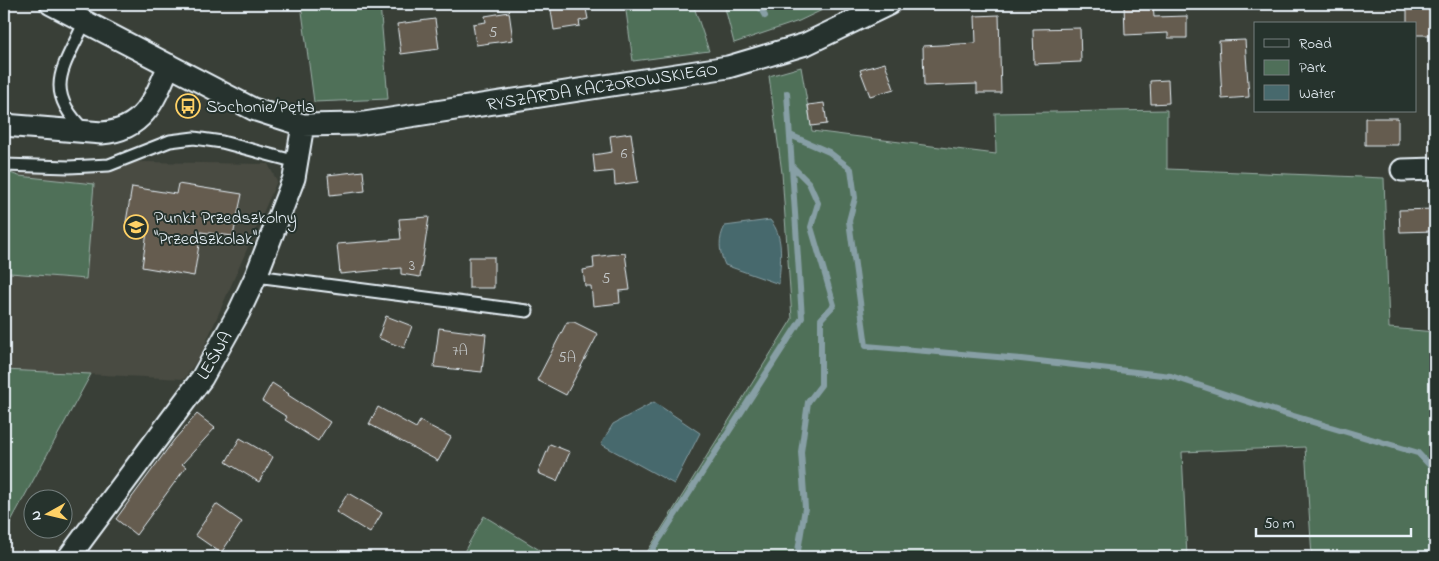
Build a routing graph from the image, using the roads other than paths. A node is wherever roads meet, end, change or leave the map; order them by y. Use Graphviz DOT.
graph roads {
  1 [pos="51,4"];
  2 [pos="889,4"];
  3 [pos="85,21"];
  4 [pos="169,64"];
  5 [pos="4,125"];
  6 [pos="303,125"];
  7 [pos="86,132"];
  8 [pos="297,162"];
  9 [pos="4,165"];
  10 [pos="1435,169"];
  11 [pos="1402,170"];
  12 [pos="256,276"];
  13 [pos="527,311"];
  14 [pos="69,557"];
  1 -- 3 [label="street"];
  2 -- 6 [label="street, RYSZARDA KACZOROWSKIEGO"];
  3 -- 4 [label="street"];
  3 -- 7 [label="lane"];
  4 -- 6 [label="street, RYSZARDA KACZOROWSKIEGO"];
  4 -- 7 [label="street"];
  5 -- 7 [label="street"];
  6 -- 8 [label="street, LEŚNA"];
  8 -- 9 [label="lane"];
  8 -- 12 [label="street, LEŚNA"];
  10 -- 11 [label="street"];
  12 -- 13 [label="lane"];
  12 -- 14 [label="street, LEŚNA"];
}
